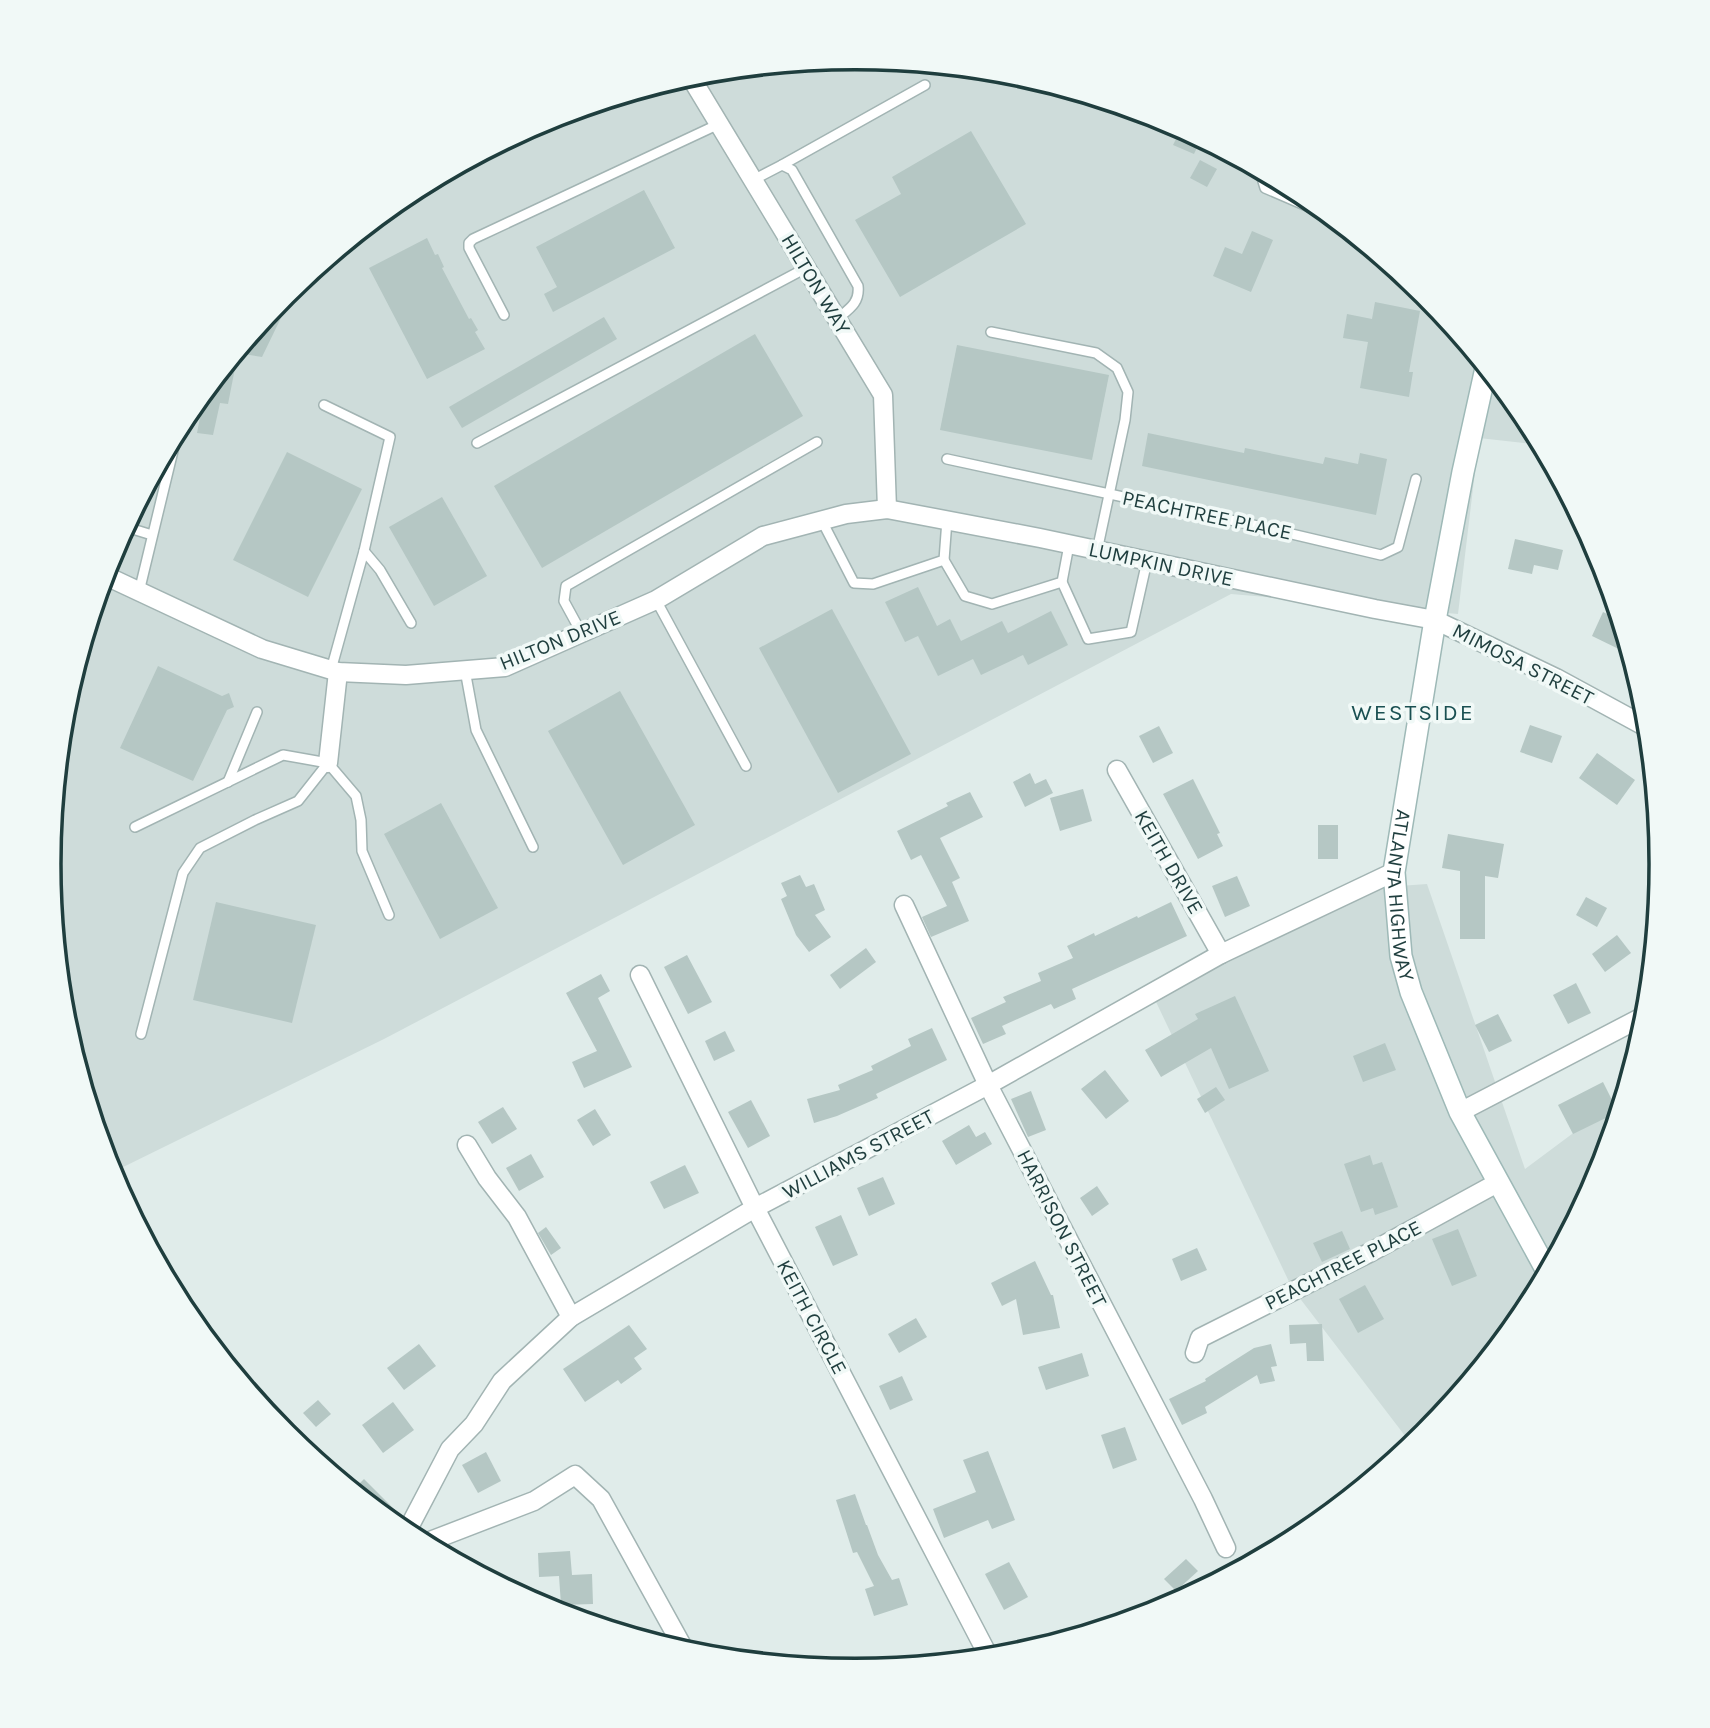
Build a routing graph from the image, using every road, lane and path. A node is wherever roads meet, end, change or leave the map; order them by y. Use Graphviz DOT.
graph roads {
  1 [pos="925,85"];
  2 [pos="697,87"];
  3 [pos="719,124"];
  4 [pos="782,165"];
  5 [pos="753,180"];
  6 [pos="1264,184"];
  7 [pos="1282,196"];
  8 [pos="806,268"];
  9 [pos="505,315"];
  10 [pos="837,319"];
  11 [pos="991,332"];
  12 [pos="1484,379"];
  13 [pos="324,405"];
  14 [pos="817,442"];
  15 [pos="477,443"];
  16 [pos="947,459"];
  17 [pos="169,465"];
  18 [pos="1416,479"];
  19 [pos="1109,494"];
  20 [pos="887,509"];
  21 [pos="947,520"];
  22 [pos="822,521"];
  23 [pos="135,530"];
  24 [pos="152,535"];
  25 [pos="1069,545"];
  26 [pos="364,551"];
  27 [pos="1097,551"];
  28 [pos="944,560"];
  29 [pos="1147,561"];
  30 [pos="114,580"];
  31 [pos="1062,582"];
  32 [pos="139,592"];
  33 [pos="656,600"];
  34 [pos="1435,620"];
  35 [pos="411,623"];
  36 [pos="582,634"];
  37 [pos="465,670"];
  38 [pos="334,671"];
  39 [pos="257,712"];
  40 [pos="1635,721"];
  41 [pos="328,763"];
  42 [pos="746,766"];
  43 [pos="1116,770"];
  44 [pos="228,782"];
  45 [pos="135,827"];
  46 [pos="533,846"];
  47 [pos="1394,872"];
  48 [pos="904,905"];
  49 [pos="389,915"];
  50 [pos="1221,954"];
  51 [pos="640,975"];
  52 [pos="1632,1022"];
  53 [pos="141,1034"];
  54 [pos="988,1085"];
  55 [pos="1460,1112"];
  56 [pos="467,1145"];
  57 [pos="1499,1182"];
  58 [pos="755,1208"];
  59 [pos="1542,1261"];
  60 [pos="571,1317"];
  61 [pos="1195,1353"];
  62 [pos="411,1522"];
  63 [pos="437,1538"];
  64 [pos="1226,1548"];
  65 [pos="677,1637"];
  66 [pos="984,1647"];
  1 -- 4 [label="lane"];
  2 -- 3 [label="street, HILTON WAY"];
  3 -- 5 [label="street, HILTON WAY"];
  3 -- 9 [label="lane"];
  4 -- 5 [label="lane"];
  4 -- 10 [label="lane"];
  5 -- 8 [label="street, HILTON WAY"];
  6 -- 7 [label="lane"];
  8 -- 10 [label="street, HILTON WAY"];
  8 -- 15 [label="lane"];
  10 -- 20 [label="street, HILTON WAY"];
  11 -- 19 [label="lane"];
  12 -- 34 [label="main road, ATLANTA HIGHWAY"];
  13 -- 26 [label="lane"];
  14 -- 36 [label="lane"];
  16 -- 19 [label="lane, PEACHTREE PLACE"];
  17 -- 24 [label="lane"];
  18 -- 19 [label="lane, PEACHTREE PLACE"];
  19 -- 27 [label="lane"];
  20 -- 21 [label="street, LUMPKIN DRIVE"];
  20 -- 22 [label="street, HILTON DRIVE"];
  21 -- 25 [label="street, LUMPKIN DRIVE"];
  21 -- 28 [label="lane"];
  22 -- 28 [label="lane"];
  22 -- 33 [label="street, HILTON DRIVE"];
  23 -- 24 [label="lane"];
  24 -- 32 [label="lane"];
  25 -- 27 [label="street, LUMPKIN DRIVE"];
  25 -- 31 [label="lane"];
  26 -- 35 [label="lane"];
  26 -- 38 [label="lane"];
  27 -- 29 [label="street, LUMPKIN DRIVE"];
  28 -- 31 [label="lane"];
  29 -- 31 [label="lane"];
  29 -- 34 [label="street, LUMPKIN DRIVE"];
  30 -- 32 [label="street, HILTON DRIVE"];
  32 -- 38 [label="street, HILTON DRIVE"];
  33 -- 36 [label="street, HILTON DRIVE"];
  33 -- 42 [label="lane"];
  34 -- 40 [label="street, MIMOSA STREET"];
  34 -- 47 [label="main road, ATLANTA HIGHWAY"];
  36 -- 37 [label="street, HILTON DRIVE"];
  37 -- 38 [label="street, HILTON DRIVE"];
  37 -- 46 [label="lane"];
  38 -- 41 [label="street"];
  39 -- 44 [label="lane"];
  41 -- 44 [label="lane"];
  41 -- 49 [label="lane"];
  41 -- 53 [label="lane"];
  43 -- 50 [label="street, KEITH DRIVE"];
  44 -- 45 [label="lane"];
  47 -- 50 [label="street, WILLIAMS STREET"];
  47 -- 55 [label="main road, ATLANTA HIGHWAY"];
  48 -- 54 [label="street, HARRISON STREET"];
  50 -- 54 [label="street, WILLIAMS STREET"];
  51 -- 58 [label="street, KEITH CIRCLE"];
  52 -- 55 [label="street"];
  54 -- 58 [label="street, WILLIAMS STREET"];
  54 -- 64 [label="street, HARRISON STREET"];
  55 -- 57 [label="main road, ATLANTA HIGHWAY"];
  56 -- 60 [label="street"];
  57 -- 59 [label="main road, ATLANTA HIGHWAY"];
  57 -- 61 [label="street, PEACHTREE PLACE"];
  58 -- 60 [label="street, WILLIAMS STREET"];
  58 -- 66 [label="street, KEITH CIRCLE"];
  60 -- 62 [label="street, WILLIAMS STREET"];
  63 -- 65 [label="street"];
}
